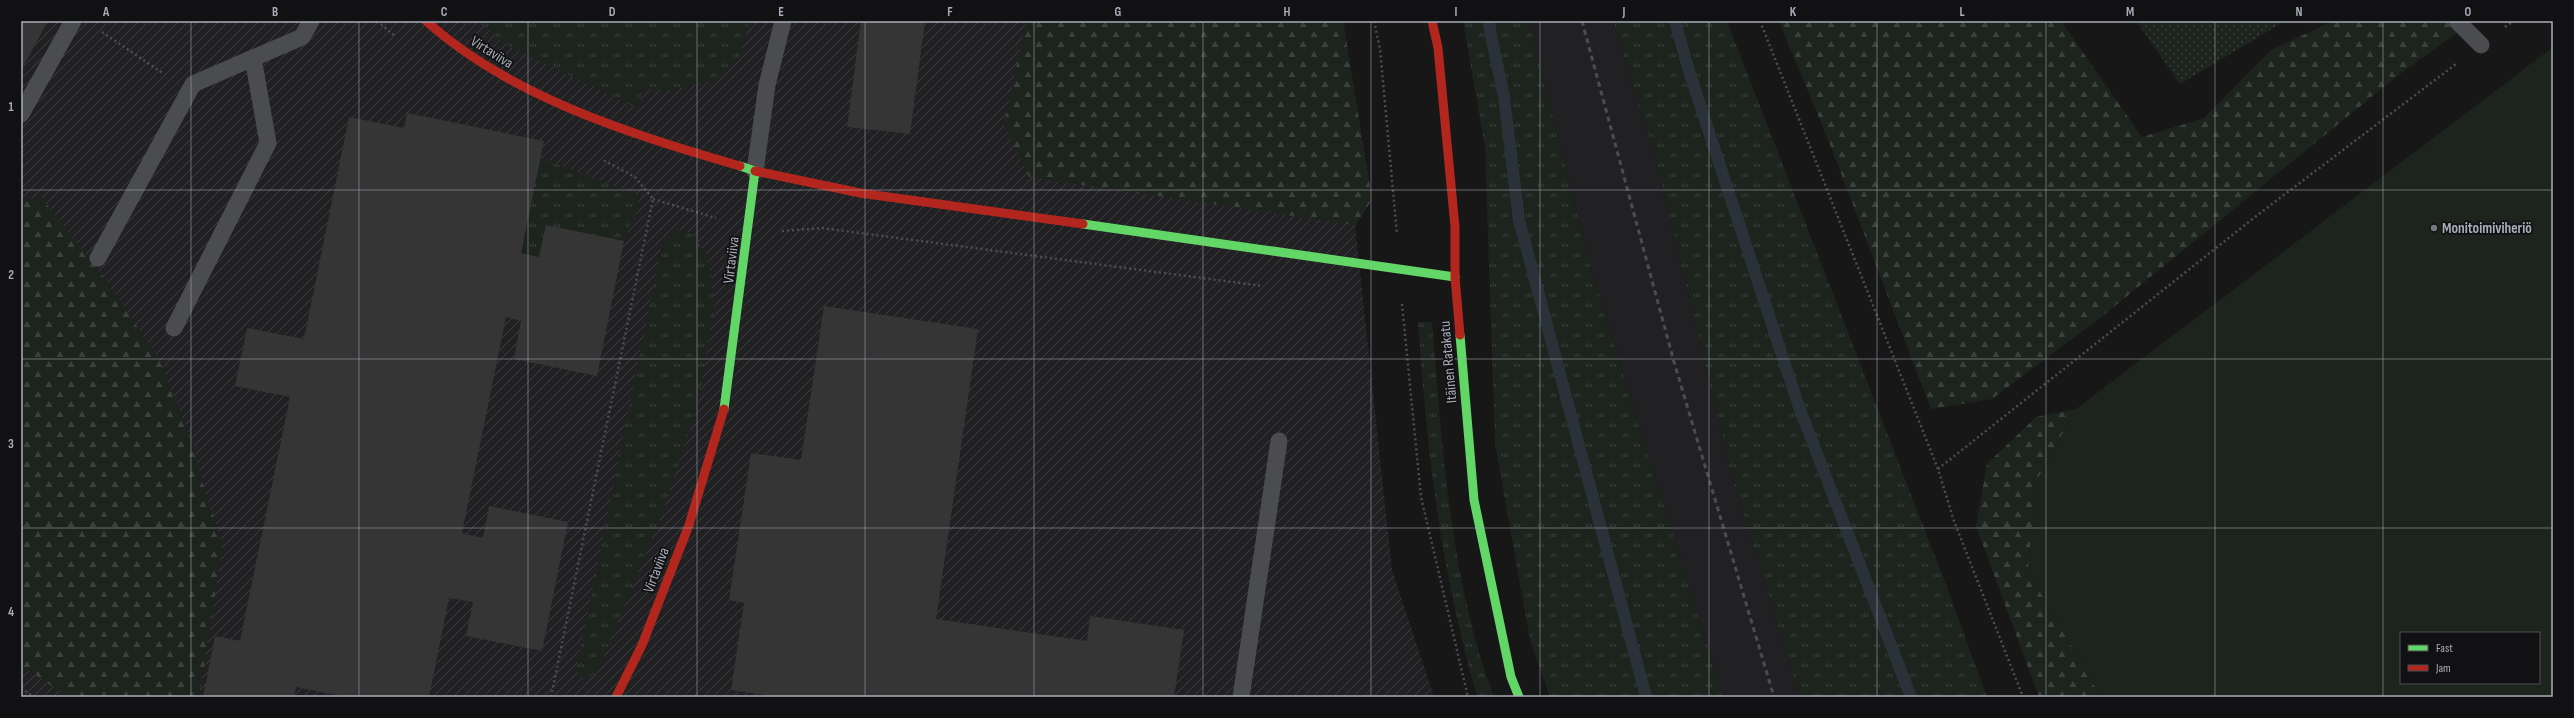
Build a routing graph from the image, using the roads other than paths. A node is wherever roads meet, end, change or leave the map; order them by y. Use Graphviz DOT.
graph roads {
  1 [pos="73,21"];
  2 [pos="311,21"];
  3 [pos="426,21"];
  4 [pos="783,21"];
  5 [pos="1432,21"];
  6 [pos="2457,21"];
  7 [pos="2481,45"];
  8 [pos="253,58"];
  9 [pos="21,114"];
  10 [pos="755,171"];
  11 [pos="98,258"];
  12 [pos="1456,277"];
  13 [pos="174,328"];
  14 [pos="1279,441"];
  15 [pos="616,697"];
  16 [pos="1241,697"];
  17 [pos="1519,697"];
  1 -- 9 [label="lane"];
  2 -- 8 [label="lane"];
  3 -- 10 [label="street, Virtaviiva"];
  4 -- 10 [label="lane"];
  5 -- 12 [label="street, Itäinen Ratakatu"];
  6 -- 7 [label="lane"];
  8 -- 11 [label="lane"];
  8 -- 13 [label="lane"];
  10 -- 12 [label="street"];
  10 -- 15 [label="street, Virtaviiva"];
  12 -- 17 [label="street, Itäinen Ratakatu"];
  14 -- 16 [label="lane"];
}
